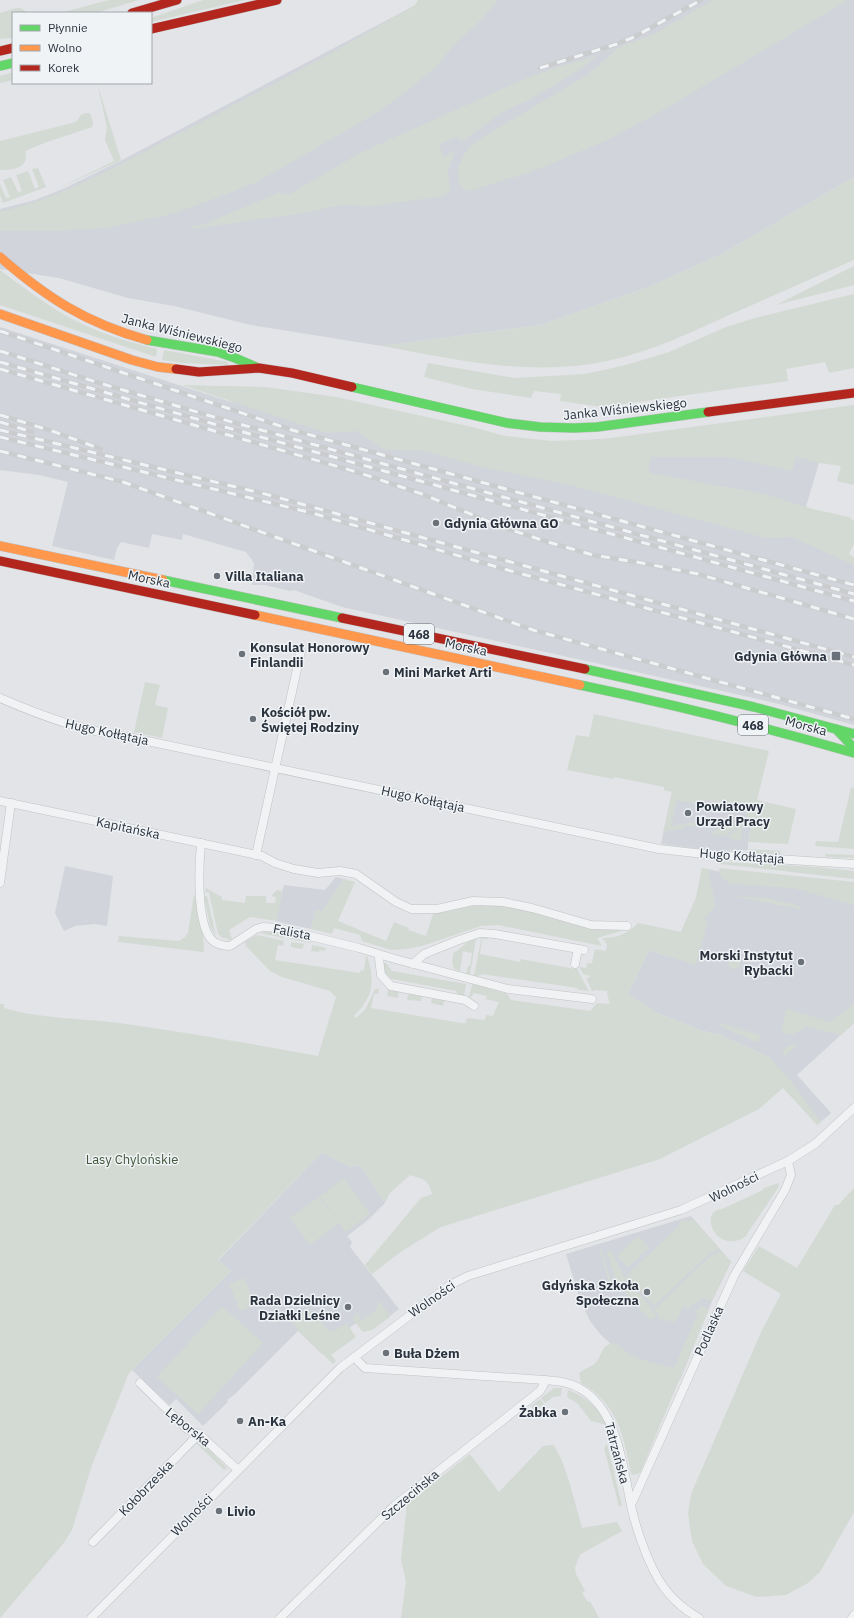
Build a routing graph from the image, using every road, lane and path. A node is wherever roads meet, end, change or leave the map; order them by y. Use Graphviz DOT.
graph roads {
  1 [pos="177,0"];
  2 [pos="277,0"];
  3 [pos="135,12"];
  4 [pos="152,29"];
  5 [pos="12,48"];
  6 [pos="0,52"];
  7 [pos="12,63"];
  8 [pos="0,66"];
  9 [pos="0,256"];
  10 [pos="0,314"];
  11 [pos="259,368"];
  12 [pos="854,393"];
  13 [pos="0,546"];
  14 [pos="0,564"];
  15 [pos="301,651"];
  16 [pos="0,698"];
  17 [pos="836,729"];
  18 [pos="854,734"];
  19 [pos="854,748"];
  20 [pos="854,753"];
  21 [pos="275,768"];
  22 [pos="0,801"];
  23 [pos="11,803"];
  24 [pos="201,843"];
  25 [pos="256,855"];
  26 [pos="854,864"];
  27 [pos="0,883"];
  28 [pos="627,926"];
  29 [pos="380,955"];
  30 [pos="413,964"];
  31 [pos="575,964"];
  32 [pos="592,999"];
  33 [pos="474,1006"];
  34 [pos="854,1108"];
  35 [pos="788,1161"];
  36 [pos="354,1357"];
  37 [pos="544,1380"];
  38 [pos="140,1383"];
  39 [pos="199,1434"];
  40 [pos="238,1470"];
  41 [pos="631,1504"];
  42 [pos="93,1542"];
  43 [pos="854,1615"];
  44 [pos="91,1618"];
  45 [pos="280,1618"];
  46 [pos="699,1618"];
  47 [pos="852,1618"];
  1 -- 3 [label="main road"];
  2 -- 4 [label="main road"];
  5 -- 6 [label="main road"];
  7 -- 8 [label="main road"];
  9 -- 11 [label="main road, Janka Wiśniewskiego"];
  10 -- 11 [label="main road, Janka Wiśniewskiego"];
  11 -- 12 [label="main road, Janka Wiśniewskiego"];
  13 -- 17 [label="main road, Morska / 468"];
  14 -- 20 [label="main road, Morska / 468"];
  15 -- 21 [label="street"];
  16 -- 21 [label="street, Hugo Kołłątaja"];
  17 -- 18 [label="main road, Morska / 468"];
  17 -- 19 [label="main road"];
  21 -- 25 [label="street"];
  21 -- 26 [label="street, Hugo Kołłątaja"];
  22 -- 23 [label="street, Kapitańska"];
  23 -- 24 [label="street, Kapitańska"];
  23 -- 27 [label="street"];
  24 -- 25 [label="street, Kapitańska"];
  24 -- 29 [label="street, Falista"];
  25 -- 28 [label="street, Kapitańska"];
  29 -- 30 [label="street, Falista"];
  29 -- 33 [label="street"];
  30 -- 31 [label="street"];
  30 -- 32 [label="street, Falista"];
  34 -- 35 [label="street, Wolności"];
  35 -- 36 [label="street, Wolności"];
  35 -- 41 [label="street, Podlaska"];
  36 -- 37 [label="street, Tatrzańska"];
  36 -- 40 [label="street, Wolności"];
  37 -- 41 [label="street, Tatrzańska"];
  37 -- 45 [label="street, Szczecińska"];
  38 -- 39 [label="street, Lęborska"];
  39 -- 40 [label="street, Lęborska"];
  39 -- 42 [label="street, Kołobrzeska"];
  40 -- 44 [label="street, Wolności"];
  41 -- 46 [label="street, Tatrzańska"];
  43 -- 47 [label="street"];
}
